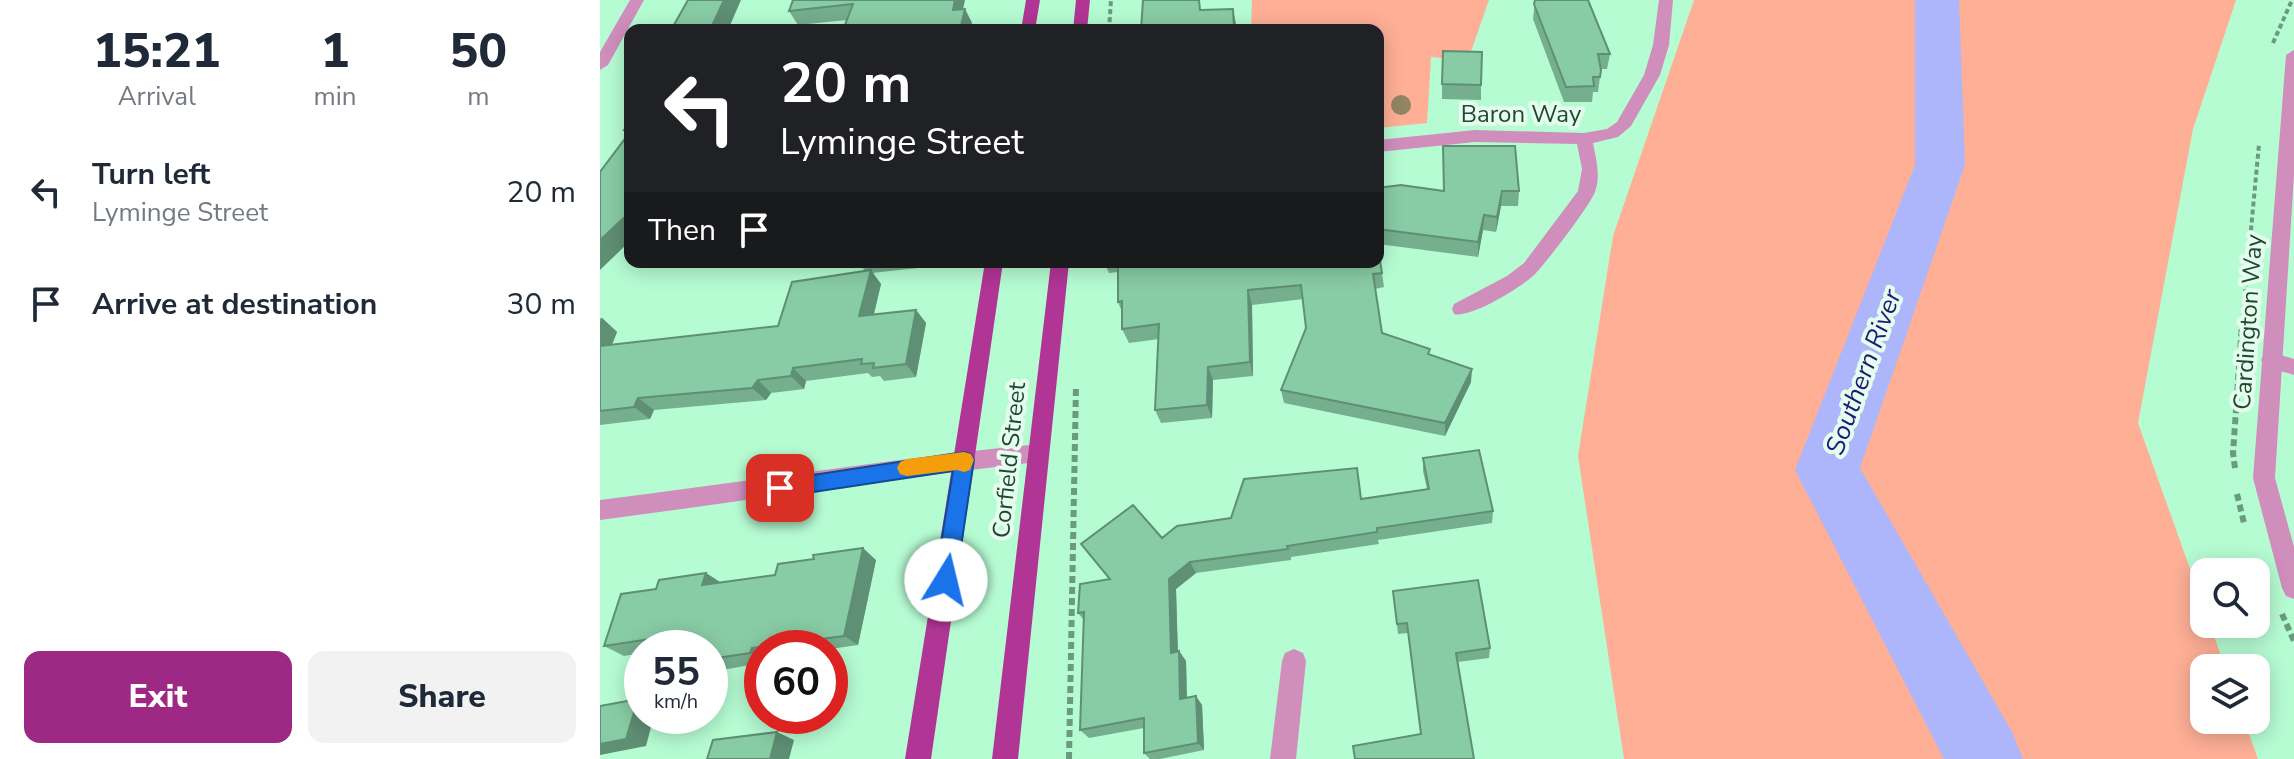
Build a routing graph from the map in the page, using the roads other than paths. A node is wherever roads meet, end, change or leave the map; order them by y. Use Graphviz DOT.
graph roads {
  1 [pos="637,0"];
  2 [pos="1033,0"];
  3 [pos="1083,0"];
  4 [pos="1666,0"];
  5 [pos="1029,24"];
  6 [pos="1081,24"];
  7 [pos="2294,55"];
  8 [pos="600,65"];
  9 [pos="1584,139"];
  10 [pos="1384,145"];
  11 [pos="993,268"];
  12 [pos="1059,268"];
  13 [pos="1461,309"];
  14 [pos="2271,360"];
  15 [pos="2294,367"];
  16 [pos="1038,453"];
  17 [pos="964,460"];
  18 [pos="600,510"];
  19 [pos="2294,588"];
  20 [pos="1294,661"];
  21 [pos="918,759"];
  22 [pos="1005,759"];
  23 [pos="1283,759"];
  1 -- 8 [label="street"];
  2 -- 5 [label="main road"];
  3 -- 6 [label="main road"];
  4 -- 9 [label="street, Baron Way"];
  7 -- 14 [label="street, Cardington Way"];
  9 -- 10 [label="street, Baron Way"];
  9 -- 13 [label="street"];
  11 -- 17 [label="main road, Corfield Street"];
  12 -- 16 [label="main road, Corfield Street"];
  14 -- 15 [label="street"];
  14 -- 19 [label="street, Cardington Way"];
  16 -- 17 [label="street"];
  16 -- 22 [label="main road, Corfield Street"];
  17 -- 18 [label="street"];
  17 -- 21 [label="main road, Corfield Street"];
  20 -- 23 [label="street"];
}
